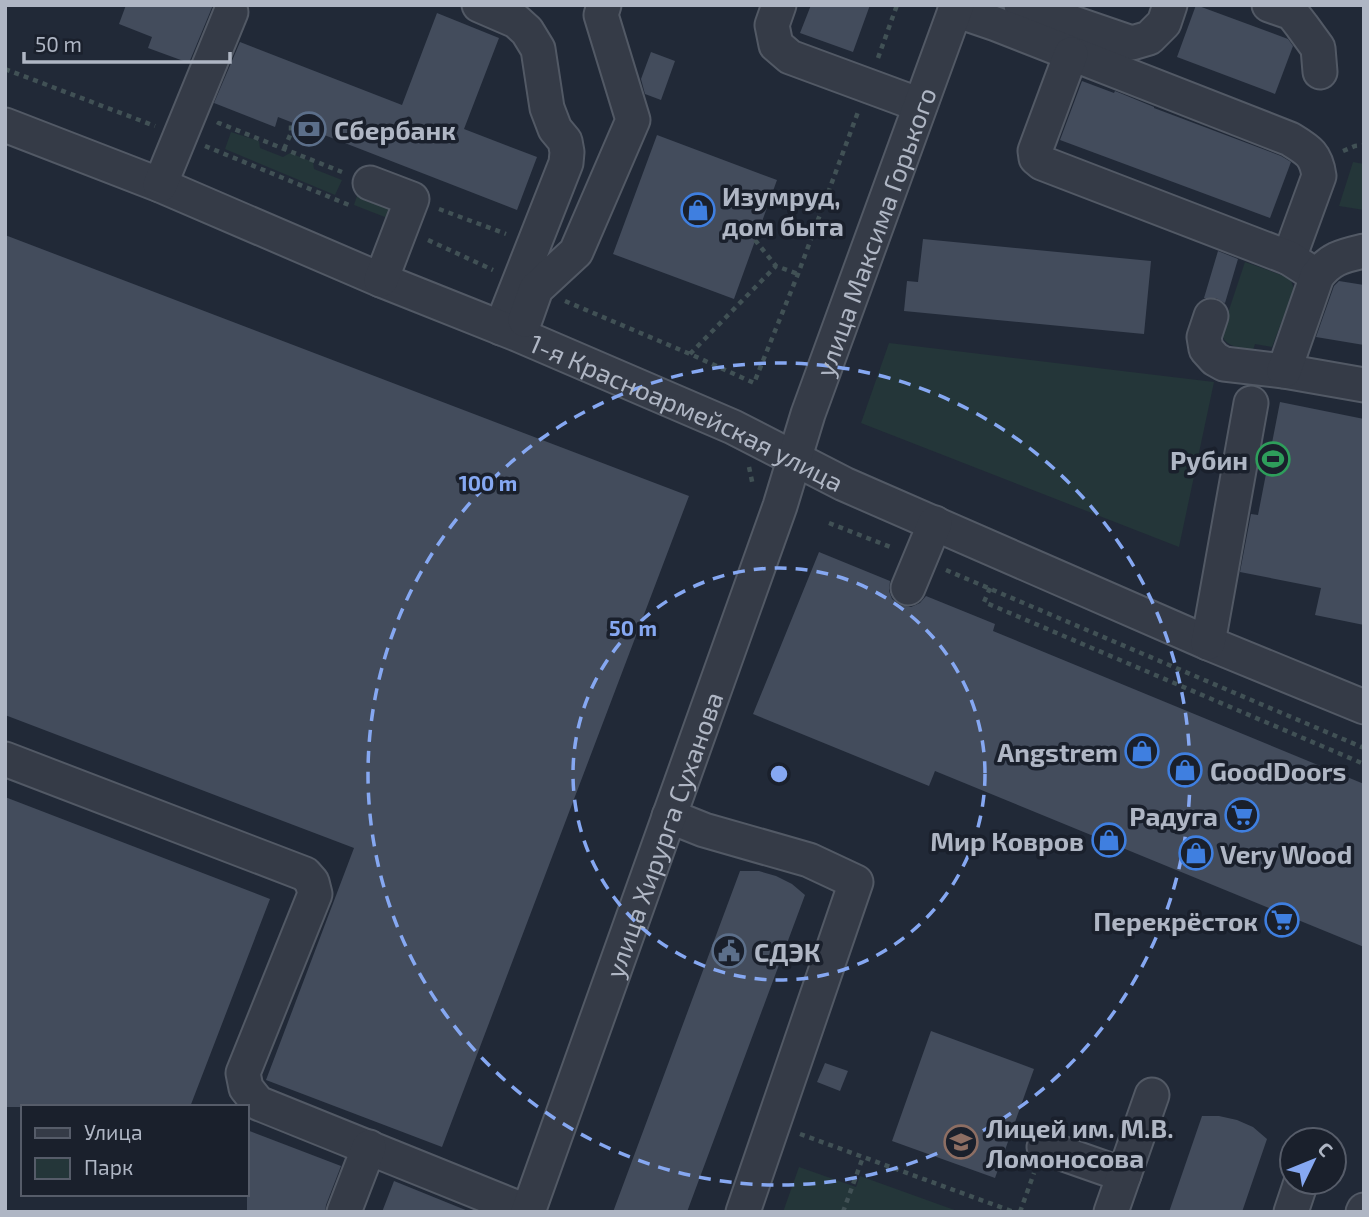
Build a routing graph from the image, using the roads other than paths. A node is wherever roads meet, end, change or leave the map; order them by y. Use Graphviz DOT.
graph roads {
  1 [pos="478,5"];
  2 [pos="604,5"];
  3 [pos="779,5"];
  4 [pos="1021,5"];
  5 [pos="1170,5"];
  6 [pos="956,8"];
  7 [pos="1285,8"];
  8 [pos="231,12"];
  9 [pos="1071,54"];
  10 [pos="1320,72"];
  11 [pos="919,105"];
  12 [pos="5,125"];
  13 [pos="370,183"];
  14 [pos="160,185"];
  15 [pos="1364,251"];
  16 [pos="1289,258"];
  17 [pos="1317,276"];
  18 [pos="381,280"];
  19 [pos="1210,316"];
  20 [pos="510,332"];
  21 [pos="1284,371"];
  22 [pos="1364,385"];
  23 [pos="1251,402"];
  24 [pos="794,458"];
  25 [pos="935,523"];
  26 [pos="913,573"];
  27 [pos="1208,643"];
  28 [pos="1364,707"];
  29 [pos="5,759"];
  30 [pos="669,816"];
  31 [pos="1152,1095"];
  32 [pos="369,1147"];
  33 [pos="1044,1147"];
  34 [pos="1124,1175"];
  35 [pos="344,1212"];
  36 [pos="528,1212"];
  37 [pos="743,1212"];
  38 [pos="1111,1212"];
  1 -- 20 [label="street"];
  2 -- 20 [label="street"];
  3 -- 11 [label="street"];
  4 -- 5 [label="street"];
  6 -- 9 [label="street"];
  6 -- 11 [label="street, улица Максима Горького"];
  7 -- 10 [label="street"];
  8 -- 14 [label="street"];
  9 -- 16 [label="street"];
  9 -- 16 [label="street"];
  11 -- 24 [label="street, улица Максима Горького"];
  12 -- 14 [label="street, 1-я Красноармейская улица"];
  13 -- 18 [label="street"];
  14 -- 18 [label="street, 1-я Красноармейская улица"];
  15 -- 17 [label="street"];
  16 -- 17 [label="street"];
  17 -- 21 [label="street"];
  18 -- 20 [label="street, 1-я Красноармейская улица"];
  19 -- 21 [label="street"];
  20 -- 24 [label="street, 1-я Красноармейская улица"];
  21 -- 22 [label="street"];
  23 -- 27 [label="street"];
  24 -- 25 [label="street, 1-я Красноармейская улица"];
  24 -- 30 [label="street, улица Хирурга Суханова"];
  25 -- 26 [label="street"];
  25 -- 27 [label="street, 1-я Красноармейская улица"];
  27 -- 28 [label="street, 1-я Красноармейская улица"];
  29 -- 32 [label="street"];
  30 -- 36 [label="street, улица Хирурга Суханова"];
  30 -- 37 [label="street"];
  31 -- 34 [label="street"];
  32 -- 35 [label="street"];
  32 -- 36 [label="street"];
  33 -- 34 [label="street"];
  34 -- 38 [label="street"];
}
